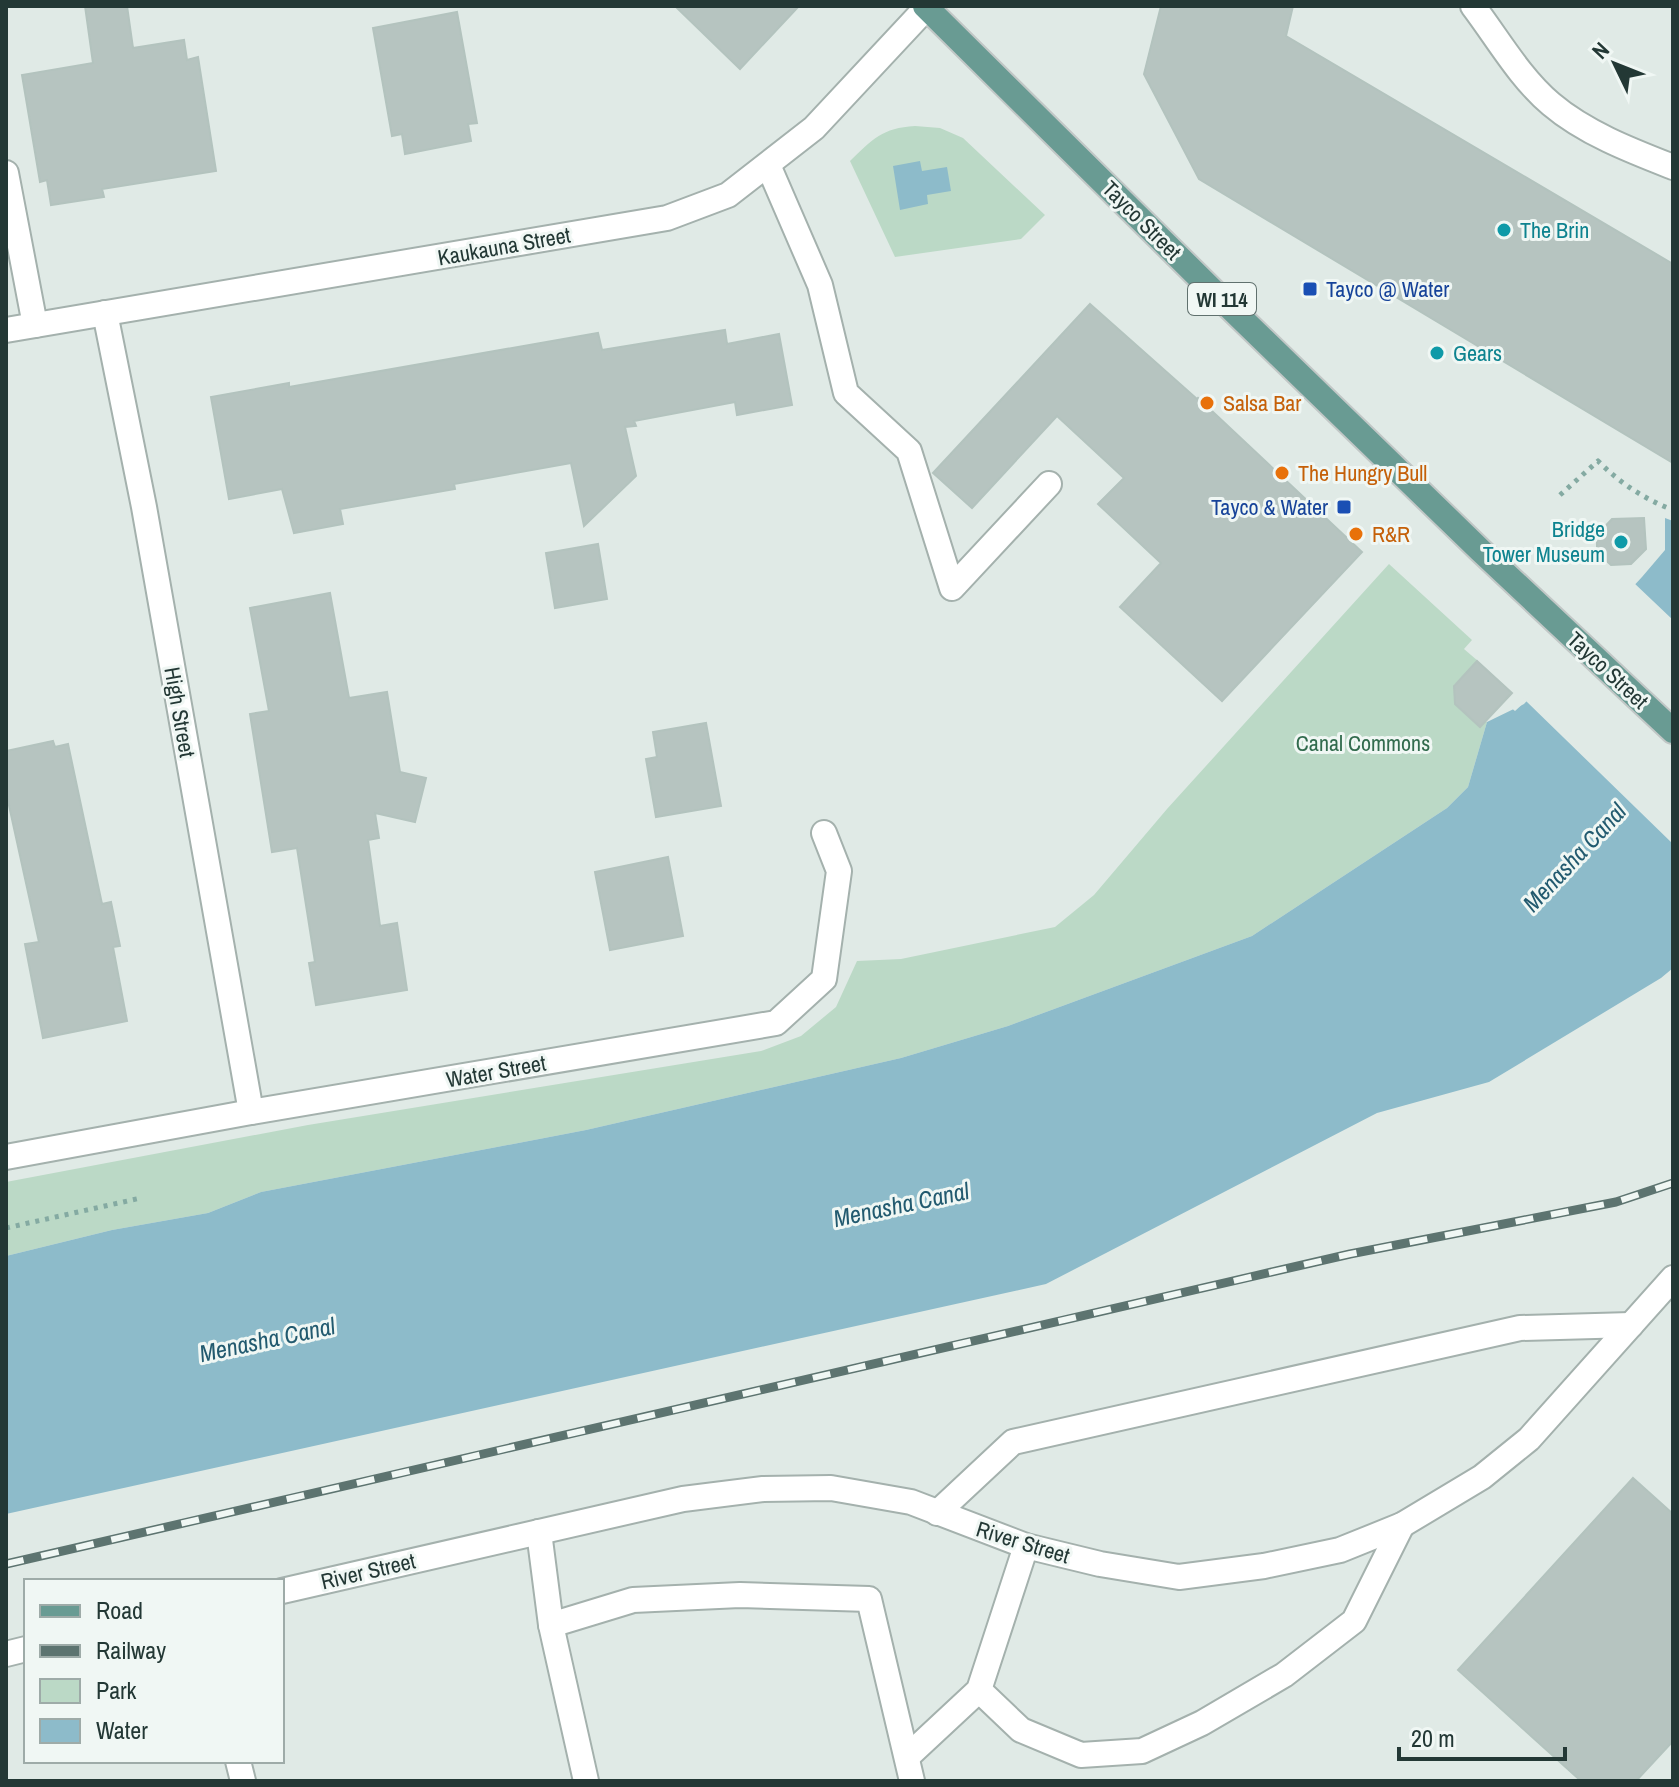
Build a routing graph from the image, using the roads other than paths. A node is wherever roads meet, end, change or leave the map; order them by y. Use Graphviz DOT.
graph roads {
  1 [pos="1473,6"];
  2 [pos="926,7"];
  3 [pos="768,165"];
  4 [pos="1673,167"];
  5 [pos="6,173"];
  6 [pos="105,313"];
  7 [pos="35,325"];
  8 [pos="6,330"];
  9 [pos="1049,484"];
  10 [pos="1673,731"];
  11 [pos="824,833"];
  12 [pos="251,1112"];
  13 [pos="6,1157"];
  14 [pos="1673,1278"];
  15 [pos="1631,1325"];
  16 [pos="937,1513"];
  17 [pos="1402,1525"];
  18 [pos="539,1532"];
  19 [pos="1026,1546"];
  20 [pos="284,1591"];
  21 [pos="551,1625"];
  22 [pos="979,1690"];
  23 [pos="907,1757"];
  24 [pos="586,1781"];
  25 [pos="912,1781"];
  1 -- 4 [label="street"];
  2 -- 3 [label="street, Kaukauna Street"];
  2 -- 10 [label="main road, Tayco Street / WI 114"];
  3 -- 6 [label="street, Kaukauna Street"];
  3 -- 9 [label="street"];
  5 -- 7 [label="street"];
  6 -- 7 [label="street, Kaukauna Street"];
  6 -- 12 [label="street, High Street"];
  7 -- 8 [label="street, Kaukauna Street"];
  11 -- 12 [label="street, Water Street"];
  12 -- 13 [label="street, Water Street"];
  14 -- 15 [label="street, River Street"];
  15 -- 16 [label="street"];
  15 -- 17 [label="street, River Street"];
  16 -- 18 [label="street, River Street"];
  16 -- 19 [label="street, River Street"];
  17 -- 19 [label="street, River Street"];
  17 -- 22 [label="street"];
  18 -- 20 [label="street, River Street"];
  18 -- 21 [label="street"];
  19 -- 22 [label="street"];
  21 -- 23 [label="street"];
  21 -- 24 [label="street"];
  22 -- 23 [label="street"];
  23 -- 25 [label="street"];
}
